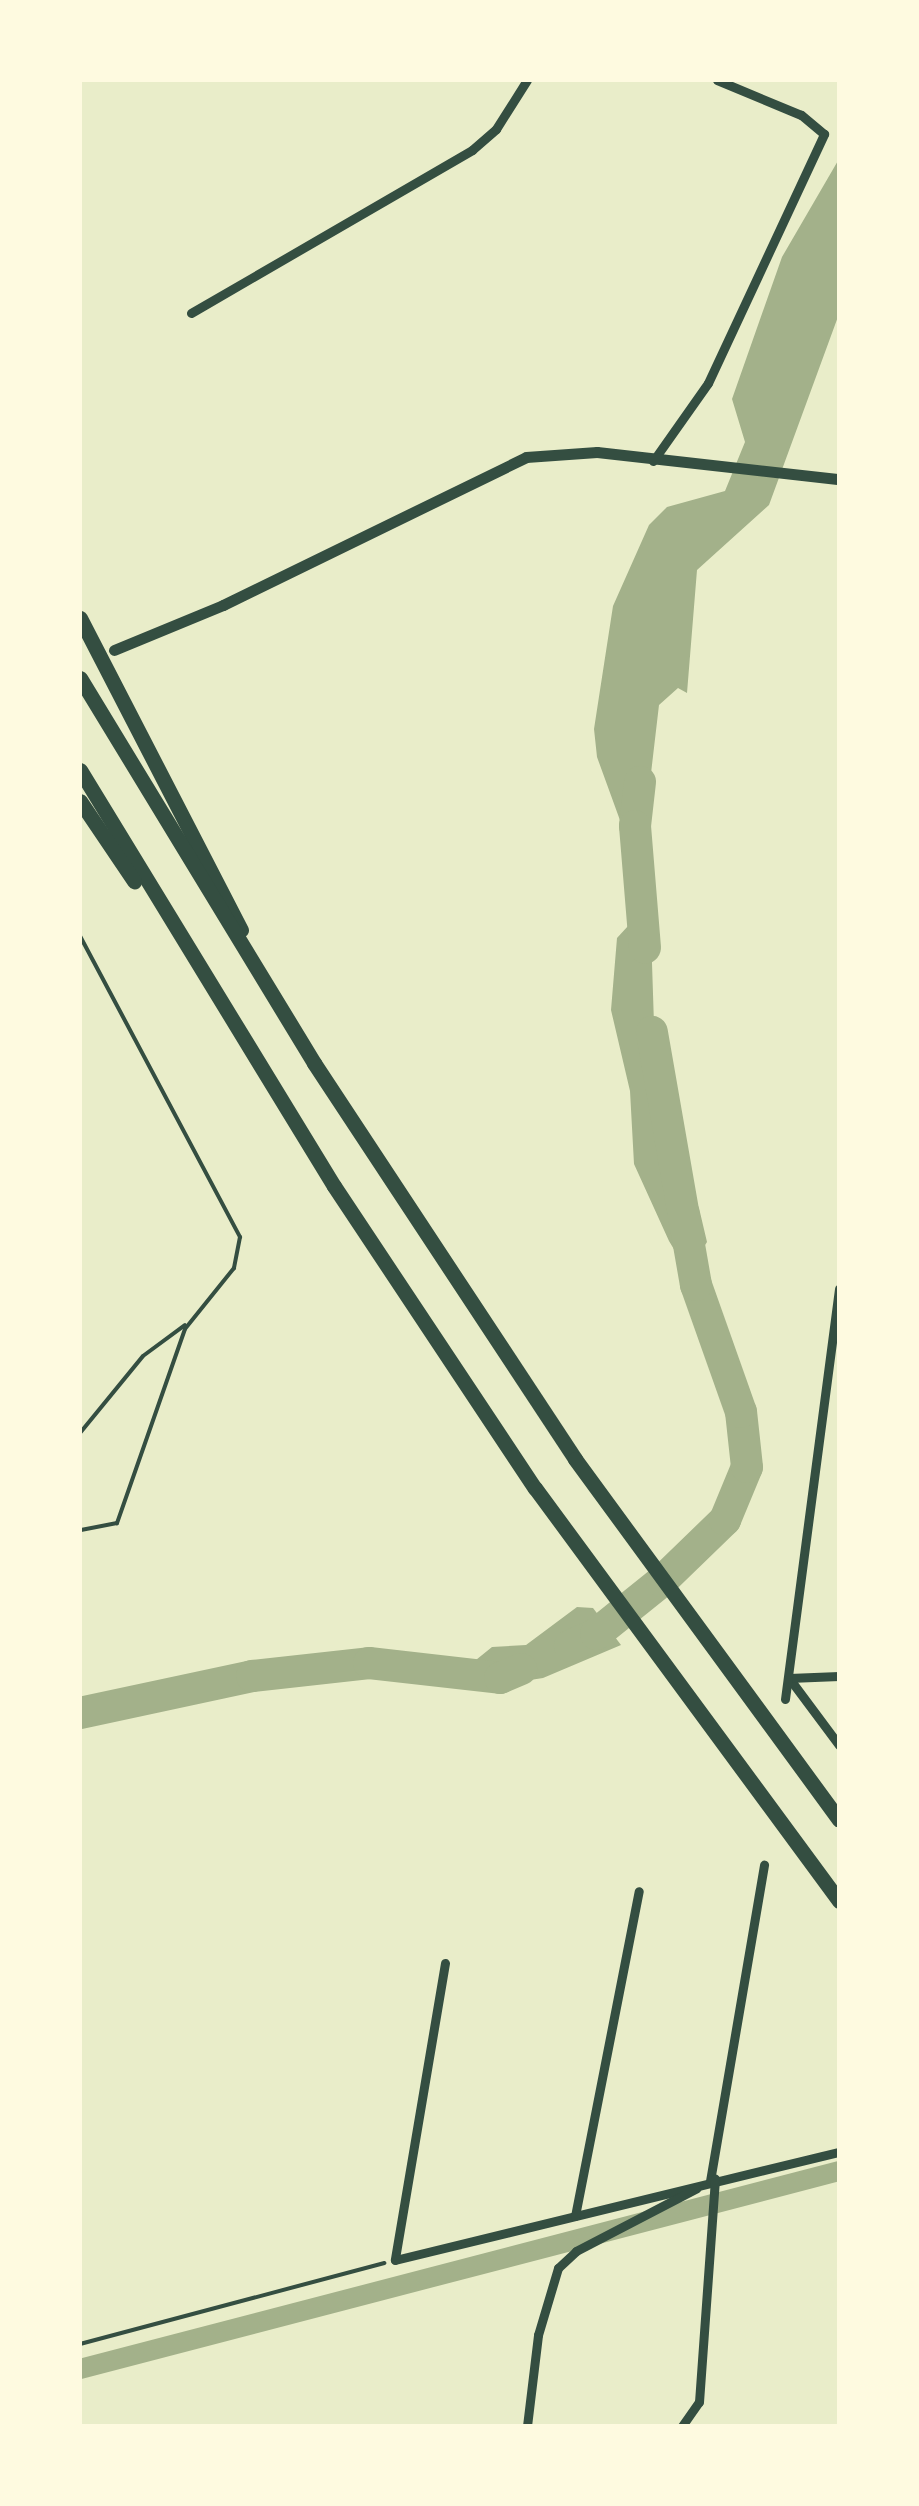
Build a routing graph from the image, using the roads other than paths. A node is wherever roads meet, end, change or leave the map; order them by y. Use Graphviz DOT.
graph roads {
  1 [pos="527,80"];
  2 [pos="718,80"];
  3 [pos="191,314"];
  4 [pos="653,461"];
  5 [pos="837,479"];
  6 [pos="80,618"];
  7 [pos="114,650"];
  8 [pos="82,682"];
  9 [pos="80,770"];
  10 [pos="80,801"];
  11 [pos="314,1063"];
  12 [pos="276,1090"];
  13 [pos="839,1289"];
  14 [pos="839,1676"];
  15 [pos="789,1678"];
  16 [pos="785,1699"];
  17 [pos="839,1745"];
  18 [pos="839,1820"];
  19 [pos="764,1865"];
  20 [pos="639,1891"];
  21 [pos="839,1901"];
  22 [pos="445,1962"];
  23 [pos="839,2152"];
  24 [pos="714,2184"];
  25 [pos="575,2216"];
  26 [pos="527,2426"];
  27 [pos="682,2426"];
  1 -- 3 [label="street"];
  2 -- 4 [label="street"];
  4 -- 5 [label="main road"];
  4 -- 7 [label="main road"];
  6 -- 11 [label="highway"];
  8 -- 11 [label="highway"];
  9 -- 12 [label="highway"];
  10 -- 12 [label="highway"];
  11 -- 18 [label="highway"];
  12 -- 21 [label="highway"];
  13 -- 15 [label="street"];
  14 -- 15 [label="street"];
  15 -- 16 [label="street"];
  15 -- 17 [label="street"];
  19 -- 24 [label="street"];
  20 -- 25 [label="street"];
  22 -- 25 [label="street"];
  23 -- 24 [label="street"];
  24 -- 25 [label="street"];
  24 -- 26 [label="street"];
  24 -- 27 [label="street"];
}
